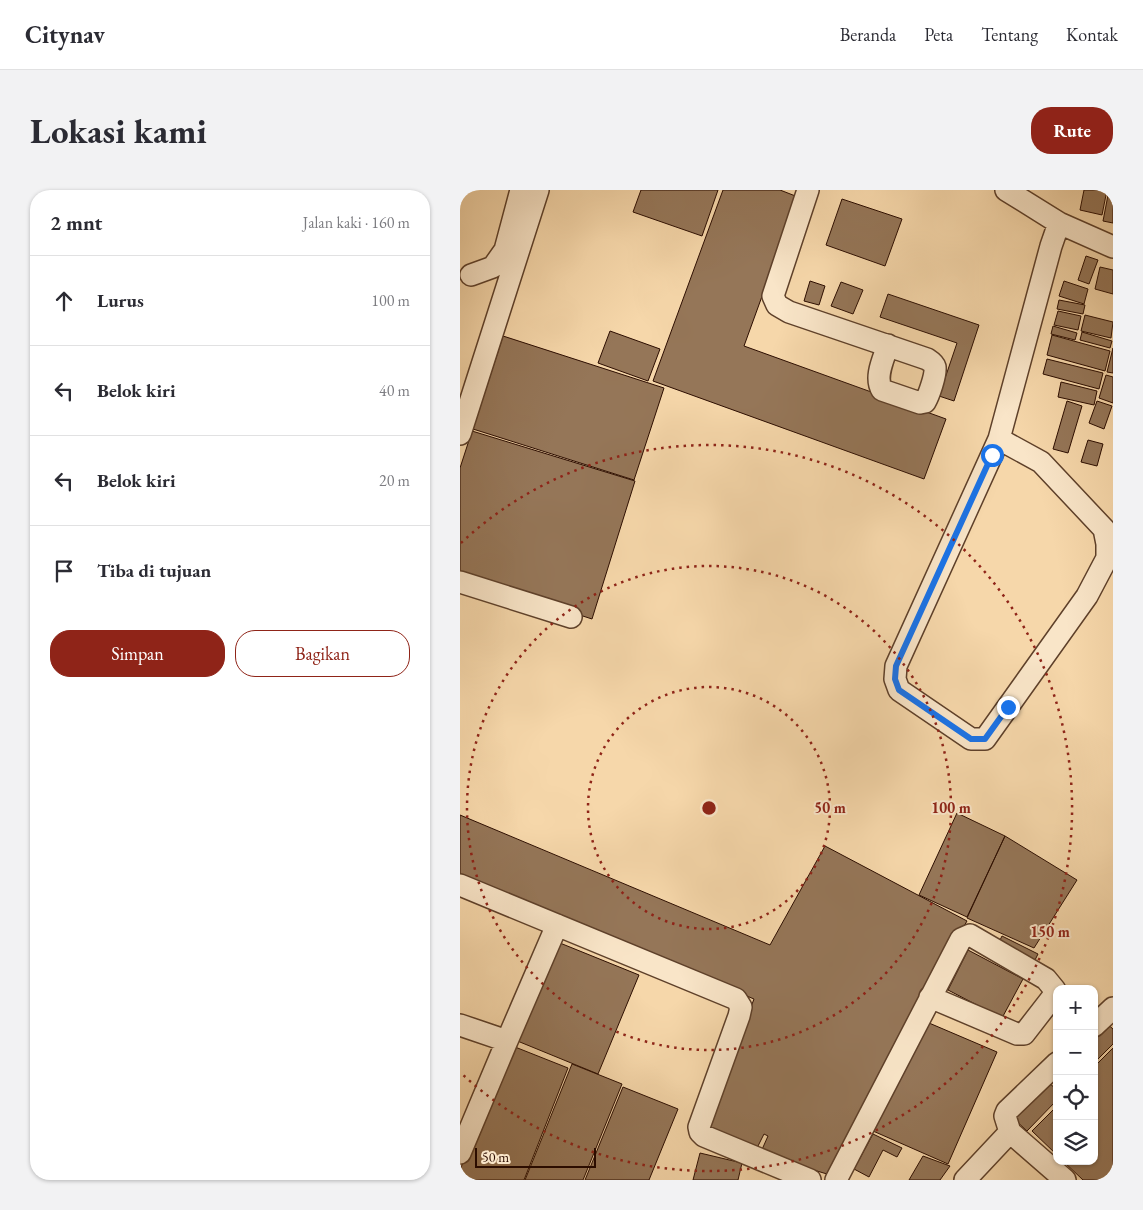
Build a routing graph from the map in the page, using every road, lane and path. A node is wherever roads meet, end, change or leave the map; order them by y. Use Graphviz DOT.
graph roads {
  1 [pos="521,190"];
  2 [pos="538,190"];
  3 [pos="1006,190"];
  4 [pos="806,191"];
  5 [pos="1060,223"];
  6 [pos="1113,247"];
  7 [pos="471,275"];
  8 [pos="888,345"];
  9 [pos="460,434"];
  10 [pos="999,440"];
  11 [pos="460,582"];
  12 [pos="571,617"];
  13 [pos="460,885"];
  14 [pos="557,925"];
  15 [pos="930,997"];
  16 [pos="1113,1008"];
  17 [pos="1098,1022"];
  18 [pos="460,1025"];
  19 [pos="507,1041"];
  20 [pos="1053,1067"];
  21 [pos="465,1129"];
  22 [pos="1010,1132"];
  23 [pos="460,1153"];
  24 [pos="796,1177"];
  25 [pos="836,1180"];
  26 [pos="965,1180"];
  27 [pos="1065,1180"];
  1 -- 7 [label="lane"];
  2 -- 9 [label="lane"];
  3 -- 5 [label="lane"];
  4 -- 8 [label="lane"];
  5 -- 6 [label="lane"];
  5 -- 10 [label="lane"];
  10 -- 10 [label="lane"];
  11 -- 12 [label="lane"];
  13 -- 14 [label="lane"];
  14 -- 19 [label="lane"];
  14 -- 24 [label="lane"];
  15 -- 15 [label="lane"];
  15 -- 25 [label="lane"];
  16 -- 17 [label="lane"];
  18 -- 19 [label="lane"];
  19 -- 21 [label="lane"];
  20 -- 22 [label="lane"];
  21 -- 23 [label="lane"];
  22 -- 26 [label="lane"];
  22 -- 27 [label="lane"];
}
